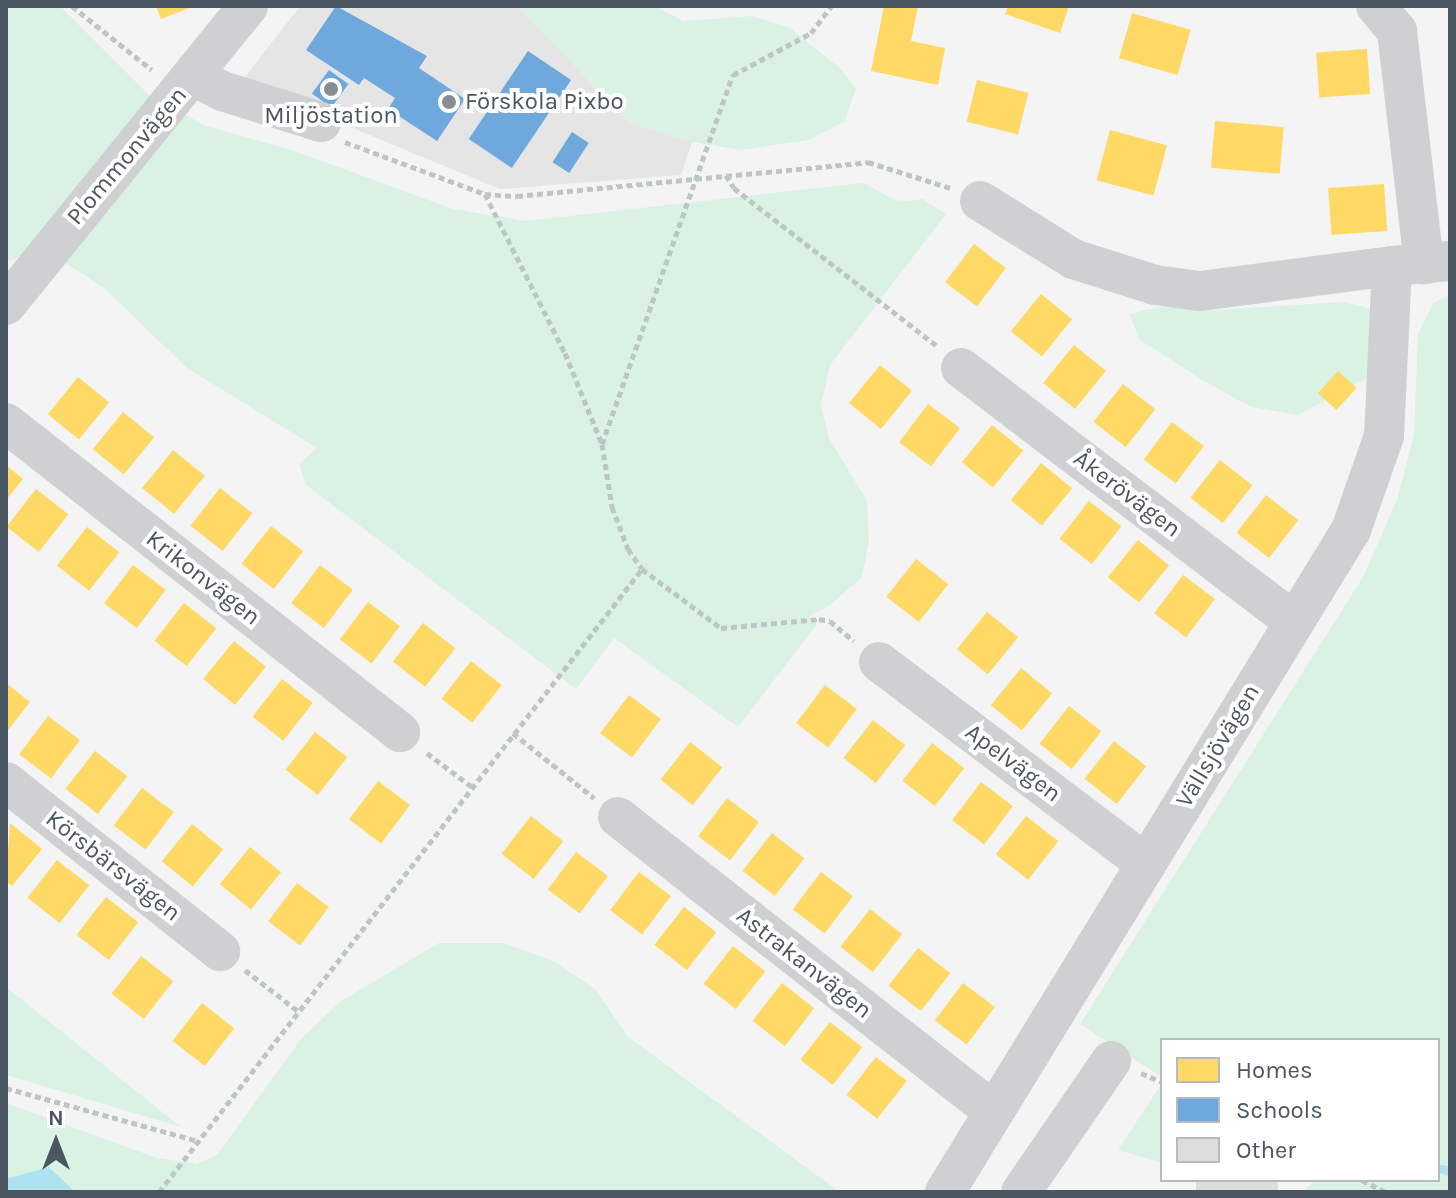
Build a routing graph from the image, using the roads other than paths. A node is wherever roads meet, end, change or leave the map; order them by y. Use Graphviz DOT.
graph roads {
  1 [pos="248,6"];
  2 [pos="1376,6"];
  3 [pos="187,84"];
  4 [pos="330,131"];
  5 [pos="980,201"];
  6 [pos="1422,264"];
  7 [pos="6,305"];
  8 [pos="961,368"];
  9 [pos="6,423"];
  10 [pos="1293,621"];
  11 [pos="879,662"];
  12 [pos="400,732"];
  13 [pos="6,782"];
  14 [pos="618,817"];
  15 [pos="1146,864"];
  16 [pos="220,951"];
  17 [pos="1111,1061"];
  18 [pos="991,1109"];
  19 [pos="947,1191"];
  20 [pos="1021,1192"];
  1 -- 3 [label="street, Plommonvägen"];
  2 -- 6 [label="street, Vällsjövägen"];
  3 -- 4 [label="street"];
  3 -- 7 [label="street, Plommonvägen"];
  5 -- 6 [label="street"];
  6 -- 10 [label="street, Vällsjövägen"];
  8 -- 10 [label="street, Åkerövägen"];
  9 -- 12 [label="street, Krikonvägen"];
  10 -- 15 [label="street, Vällsjövägen"];
  11 -- 15 [label="street, Apelvägen"];
  13 -- 16 [label="street, Körsbärsvägen"];
  14 -- 18 [label="street, Astrakanvägen"];
  15 -- 18 [label="street, Vällsjövägen"];
  17 -- 20 [label="street"];
  18 -- 19 [label="street, Vällsjövägen"];
}
